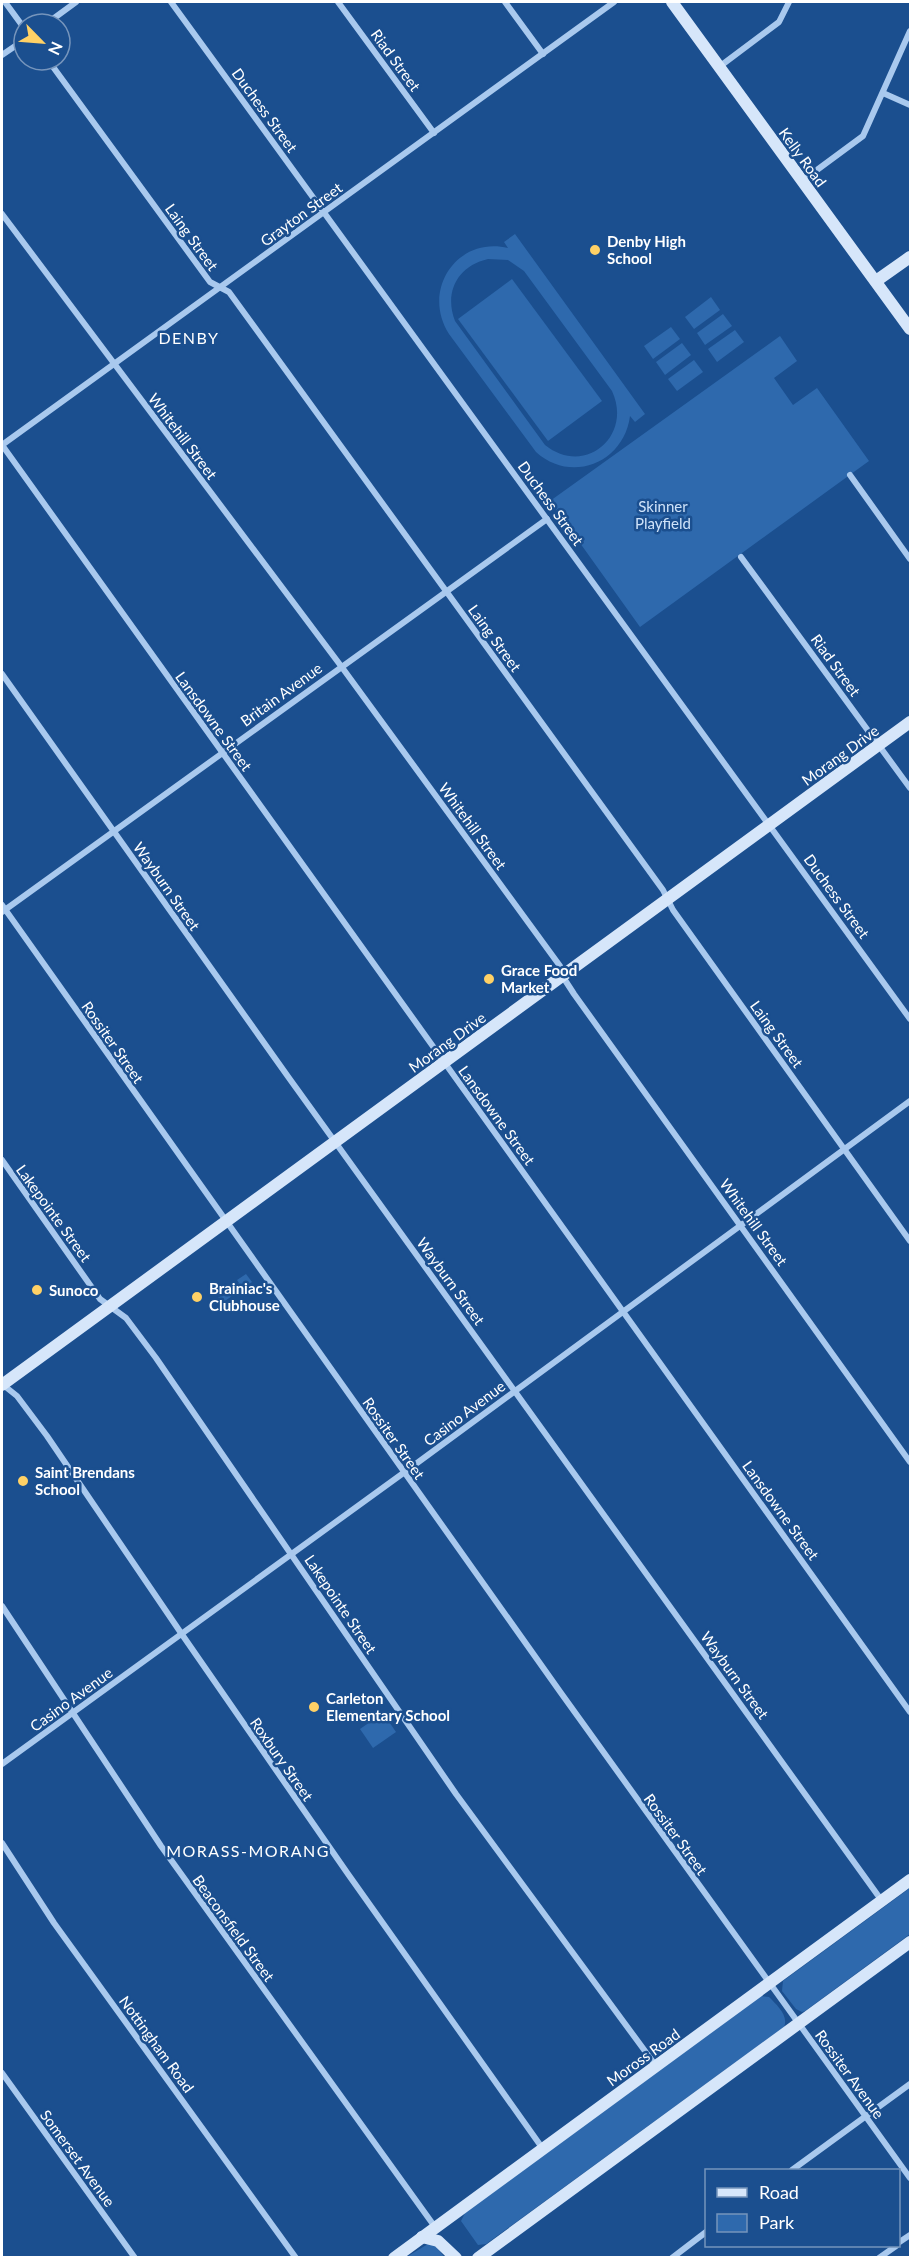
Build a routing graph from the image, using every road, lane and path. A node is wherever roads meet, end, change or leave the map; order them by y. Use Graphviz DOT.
graph roads {
  1 [pos="76,2"];
  2 [pos="171,2"];
  3 [pos="338,2"];
  4 [pos="505,2"];
  5 [pos="615,2"];
  6 [pos="672,2"];
  7 [pos="789,2"];
  8 [pos="62,12"];
  9 [pos="910,31"];
  10 [pos="543,54"];
  11 [pos="719,67"];
  12 [pos="57,72"];
  13 [pos="883,93"];
  14 [pos="910,105"];
  15 [pos="434,133"];
  16 [pos="802,181"];
  17 [pos="324,212"];
  18 [pos="2,214"];
  19 [pos="910,256"];
  20 [pos="876,281"];
  21 [pos="220,287"];
  22 [pos="910,329"];
  23 [pos="114,364"];
  24 [pos="2,445"];
  25 [pos="849,475"];
  26 [pos="547,519"];
  27 [pos="741,556"];
  28 [pos="910,559"];
  29 [pos="446,591"];
  30 [pos="341,666"];
  31 [pos="2,674"];
  32 [pos="910,722"];
  33 [pos="879,745"];
  34 [pos="221,752"];
  35 [pos="910,788"];
  36 [pos="770,824"];
  37 [pos="113,831"];
  38 [pos="668,899"];
  39 [pos="3,909"];
  40 [pos="563,977"];
  41 [pos="910,1019"];
  42 [pos="444,1062"];
  43 [pos="910,1101"];
  44 [pos="335,1142"];
  45 [pos="845,1149"];
  46 [pos="2,1160"];
  47 [pos="226,1222"];
  48 [pos="741,1225"];
  49 [pos="910,1241"];
  50 [pos="110,1306"];
  51 [pos="623,1310"];
  52 [pos="2,1384"];
  53 [pos="515,1389"];
  54 [pos="910,1462"];
  55 [pos="404,1472"];
  56 [pos="292,1552"];
  57 [pos="2,1606"];
  58 [pos="181,1634"];
  59 [pos="910,1712"];
  60 [pos="72,1713"];
  61 [pos="2,1764"];
  62 [pos="2,1843"];
  63 [pos="910,1880"];
  64 [pos="882,1901"];
  65 [pos="910,1942"];
  66 [pos="769,1984"];
  67 [pos="799,2023"];
  68 [pos="656,2066"];
  69 [pos="2,2073"];
  70 [pos="910,2084"];
  71 [pos="866,2116"];
  72 [pos="543,2149"];
  73 [pos="793,2169"];
  74 [pos="910,2178"];
  75 [pos="435,2228"];
  76 [pos="705,2233"];
  77 [pos="422,2237"];
  78 [pos="893,2247"];
  79 [pos="135,2258"];
  80 [pos="296,2258"];
  81 [pos="394,2258"];
  82 [pos="456,2258"];
  83 [pos="478,2258"];
  84 [pos="672,2258"];
  85 [pos="879,2258"];
  1 -- 8 [label="street"];
  2 -- 17 [label="street, Duchess Street"];
  3 -- 15 [label="street, Riad Street"];
  4 -- 10 [label="street"];
  5 -- 10 [label="street, Grayton Street"];
  6 -- 11 [label="street, Kelly Road"];
  7 -- 11 [label="street"];
  9 -- 13 [label="street"];
  10 -- 15 [label="street, Grayton Street"];
  11 -- 16 [label="street, Kelly Road"];
  12 -- 21 [label="street, Laing Street"];
  13 -- 14 [label="street"];
  13 -- 16 [label="street"];
  15 -- 17 [label="street, Grayton Street"];
  16 -- 20 [label="street, Kelly Road"];
  17 -- 21 [label="street, Grayton Street"];
  17 -- 26 [label="street, Duchess Street"];
  18 -- 23 [label="street, Whitehill Street"];
  19 -- 20 [label="street"];
  20 -- 22 [label="street, Kelly Road"];
  21 -- 23 [label="street, Grayton Street"];
  21 -- 29 [label="street, Laing Street"];
  23 -- 24 [label="street, Grayton Street"];
  23 -- 30 [label="street, Whitehill Street"];
  24 -- 34 [label="street, Lansdowne Street"];
  25 -- 28 [label="street"];
  26 -- 29 [label="street, Britain Avenue"];
  26 -- 36 [label="street, Duchess Street"];
  27 -- 33 [label="street, Riad Street"];
  29 -- 30 [label="street, Britain Avenue"];
  29 -- 38 [label="street, Laing Street"];
  30 -- 34 [label="street, Britain Avenue"];
  30 -- 40 [label="street, Whitehill Street"];
  31 -- 37 [label="street, Wayburn Street"];
  32 -- 33 [label="street, Morang Drive"];
  33 -- 35 [label="street, Riad Street"];
  33 -- 36 [label="street, Morang Drive"];
  34 -- 37 [label="street, Britain Avenue"];
  34 -- 42 [label="street, Lansdowne Street"];
  36 -- 38 [label="street, Morang Drive"];
  36 -- 41 [label="street, Duchess Street"];
  37 -- 39 [label="street, Britain Avenue"];
  37 -- 44 [label="street, Wayburn Street"];
  38 -- 40 [label="street, Morang Drive"];
  38 -- 45 [label="street, Laing Street"];
  39 -- 47 [label="street, Rossiter Street"];
  40 -- 42 [label="street, Morang Drive"];
  40 -- 48 [label="street, Whitehill Street"];
  42 -- 44 [label="street, Morang Drive"];
  42 -- 51 [label="street, Lansdowne Street"];
  43 -- 45 [label="street, Casino Avenue"];
  44 -- 47 [label="street, Morang Drive"];
  44 -- 53 [label="street, Wayburn Street"];
  45 -- 48 [label="street, Casino Avenue"];
  45 -- 49 [label="street, Laing Street"];
  46 -- 50 [label="street, Lakepointe Street"];
  47 -- 50 [label="street, Morang Drive"];
  47 -- 55 [label="street, Rossiter Street"];
  48 -- 51 [label="street, Casino Avenue"];
  48 -- 54 [label="street, Whitehill Street"];
  50 -- 52 [label="street, Morang Drive"];
  50 -- 56 [label="street, Lakepointe Street"];
  51 -- 53 [label="street, Casino Avenue"];
  51 -- 59 [label="street, Lansdowne Street"];
  52 -- 58 [label="street, Roxbury Street"];
  53 -- 55 [label="street, Casino Avenue"];
  53 -- 64 [label="street, Wayburn Street"];
  55 -- 56 [label="street, Casino Avenue"];
  55 -- 66 [label="street, Rossiter Street"];
  56 -- 58 [label="street, Casino Avenue"];
  56 -- 68 [label="street, Lakepointe Street"];
  57 -- 60 [label="street, Beaconsfield Street"];
  58 -- 60 [label="street, Casino Avenue"];
  58 -- 72 [label="street, Roxbury Street"];
  60 -- 61 [label="street, Casino Avenue"];
  60 -- 75 [label="street, Beaconsfield Street"];
  62 -- 80 [label="street, Nottingham Road"];
  63 -- 64 [label="street, Moross Road"];
  64 -- 66 [label="street, Moross Road"];
  65 -- 67 [label="street"];
  66 -- 67 [label="street, Rossiter Avenue"];
  66 -- 68 [label="street, Moross Road"];
  67 -- 71 [label="street, Rossiter Avenue"];
  67 -- 83 [label="street"];
  68 -- 72 [label="street, Moross Road"];
  69 -- 79 [label="street, Somerset Avenue"];
  70 -- 71 [label="street"];
  71 -- 73 [label="street"];
  71 -- 74 [label="street, Rossiter Avenue"];
  72 -- 75 [label="street, Moross Road"];
  75 -- 77 [label="street, Moross Road"];
  76 -- 84 [label="street"];
  77 -- 81 [label="street, Moross Road"];
  77 -- 82 [label="street"];
  78 -- 85 [label="street"];
}
